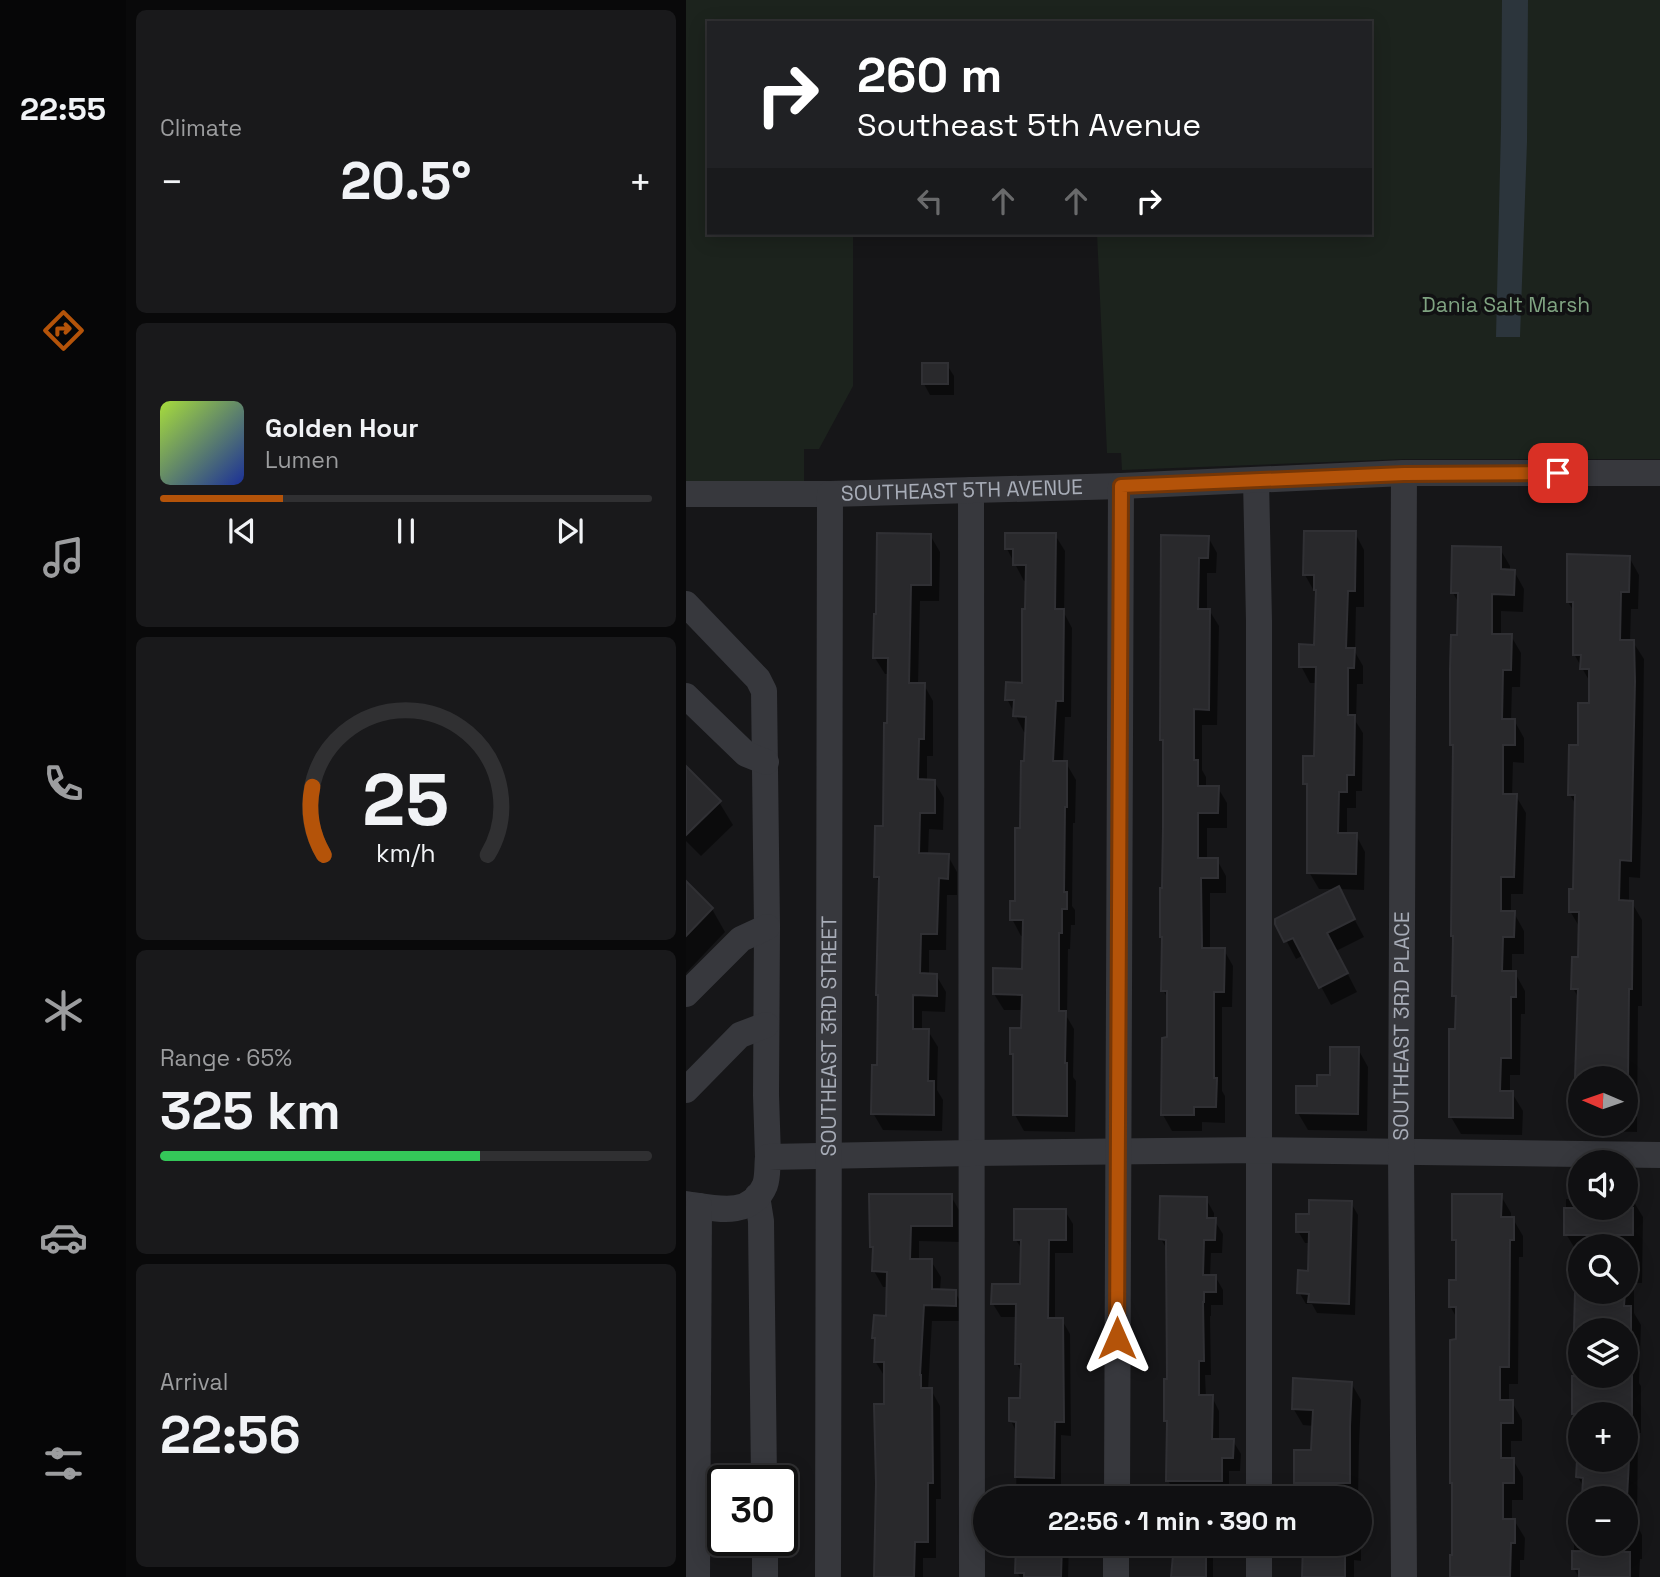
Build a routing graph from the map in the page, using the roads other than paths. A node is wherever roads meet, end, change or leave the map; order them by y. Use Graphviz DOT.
graph roads {
  1 [pos="1660,473"];
  2 [pos="1404,474"];
  3 [pos="1256,480"];
  4 [pos="1121,486"];
  5 [pos="971,490"];
  6 [pos="686,494"];
  7 [pos="830,494"];
  8 [pos="686,604"];
  9 [pos="686,696"];
  10 [pos="766,762"];
  11 [pos="767,928"];
  12 [pos="686,994"];
  13 [pos="766,1026"];
  14 [pos="686,1090"];
  15 [pos="1259,1150"];
  16 [pos="1118,1151"];
  17 [pos="1401,1152"];
  18 [pos="972,1153"];
  19 [pos="1660,1154"];
  20 [pos="829,1156"];
  21 [pos="768,1157"];
  22 [pos="757,1196"];
  23 [pos="693,1205"];
  24 [pos="764,1465"];
  25 [pos="1116,1486"];
  26 [pos="1259,1486"];
  27 [pos="765,1556"];
  28 [pos="1116,1556"];
  29 [pos="1259,1556"];
  30 [pos="696,1577"];
  31 [pos="765,1577"];
  32 [pos="828,1577"];
  33 [pos="972,1577"];
  34 [pos="1116,1577"];
  35 [pos="1259,1577"];
  36 [pos="1404,1577"];
  1 -- 2 [label="street, SOUTHEAST 5TH AVENUE"];
  2 -- 3 [label="street, SOUTHEAST 5TH AVENUE"];
  2 -- 17 [label="street, SOUTHEAST 3RD PLACE"];
  3 -- 4 [label="street, SOUTHEAST 5TH AVENUE"];
  3 -- 15 [label="street"];
  4 -- 5 [label="street, SOUTHEAST 5TH AVENUE"];
  4 -- 16 [label="street"];
  5 -- 7 [label="street, SOUTHEAST 5TH AVENUE"];
  5 -- 18 [label="street"];
  6 -- 7 [label="street, SOUTHEAST 5TH AVENUE"];
  7 -- 20 [label="street, SOUTHEAST 3RD STREET"];
  8 -- 10 [label="street"];
  9 -- 10 [label="street"];
  10 -- 11 [label="street"];
  11 -- 12 [label="street"];
  11 -- 13 [label="street"];
  13 -- 14 [label="street"];
  13 -- 21 [label="street"];
  15 -- 16 [label="street"];
  15 -- 17 [label="street"];
  15 -- 26 [label="street"];
  16 -- 18 [label="street"];
  16 -- 25 [label="street"];
  17 -- 19 [label="street"];
  17 -- 36 [label="street, SOUTHEAST 3RD PLACE"];
  18 -- 20 [label="street"];
  18 -- 33 [label="street"];
  20 -- 21 [label="street"];
  20 -- 32 [label="street, SOUTHEAST 3RD STREET"];
  21 -- 22 [label="street"];
  22 -- 23 [label="street"];
  22 -- 24 [label="street"];
  23 -- 30 [label="street"];
  27 -- 31 [label="street"];
  28 -- 34 [label="street"];
  29 -- 35 [label="street"];
}
